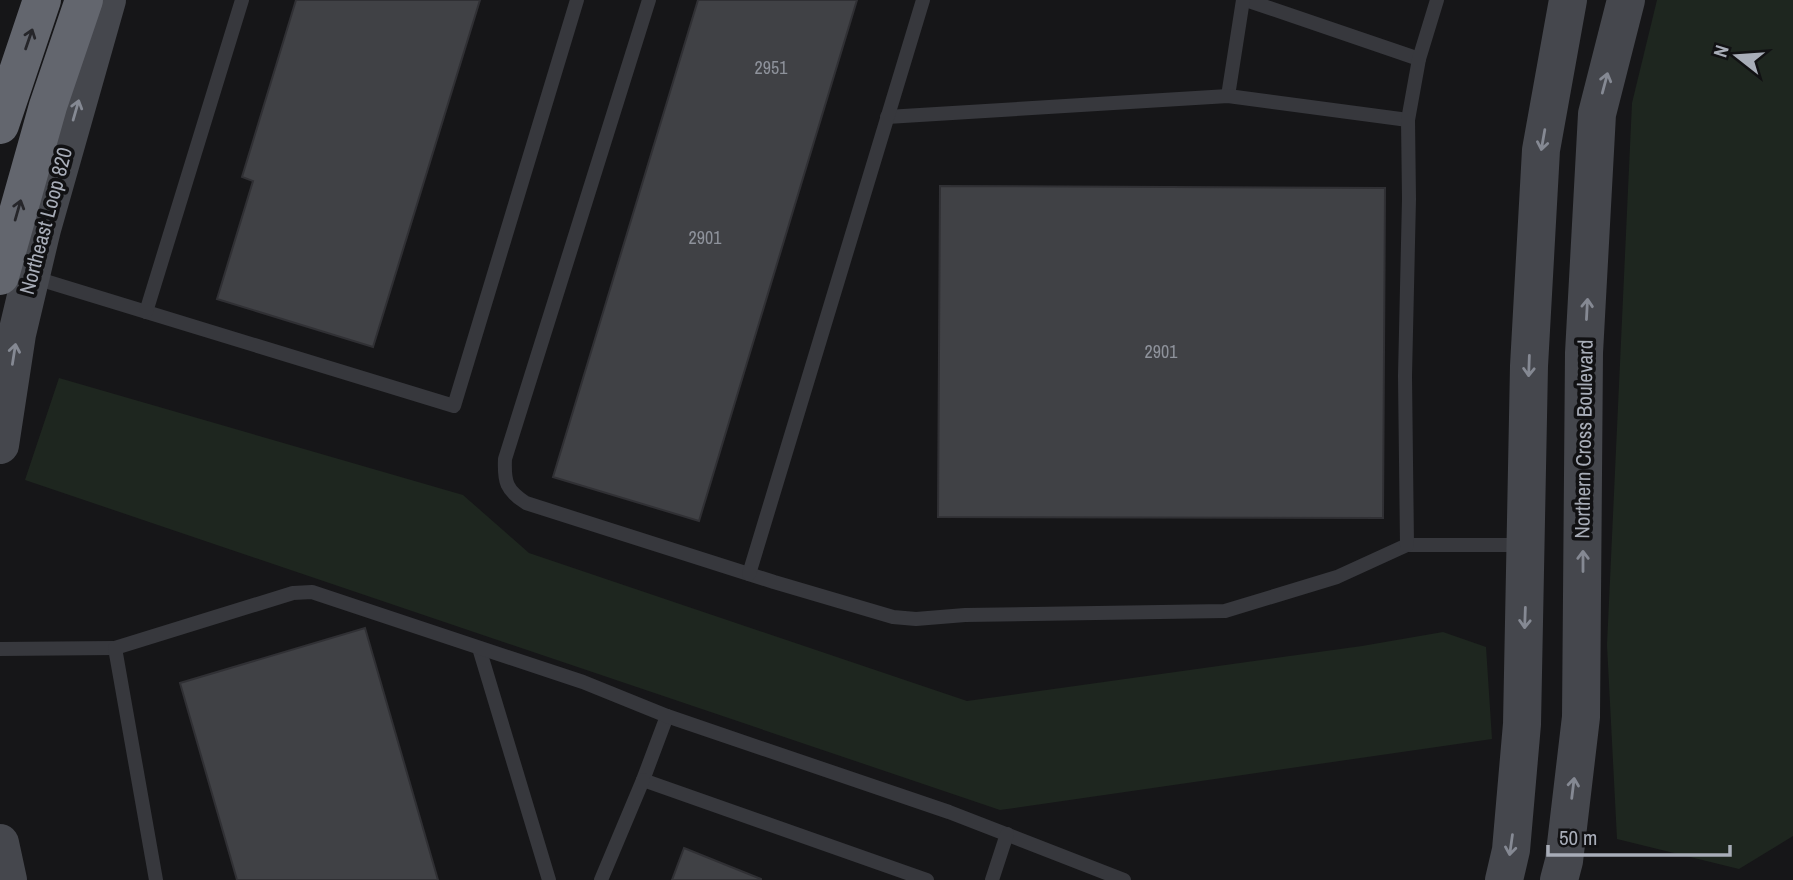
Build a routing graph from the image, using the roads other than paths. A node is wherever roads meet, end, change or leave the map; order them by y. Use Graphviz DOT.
graph roads {
  1 [pos="42,0"];
  2 [pos="84,0"];
  3 [pos="107,0"];
  4 [pos="242,0"];
  5 [pos="578,0"];
  6 [pos="649,0"];
  7 [pos="923,0"];
  8 [pos="1245,0"];
  9 [pos="1437,0"];
  10 [pos="1568,0"];
  11 [pos="1626,0"];
  12 [pos="1419,59"];
  13 [pos="1228,96"];
  14 [pos="887,117"];
  15 [pos="1408,120"];
  16 [pos="0,125"];
  17 [pos="15,276"];
  18 [pos="146,312"];
  19 [pos="0,445"];
  20 [pos="1407,545"];
  21 [pos="1527,545"];
  22 [pos="749,574"];
  23 [pos="115,648"];
  24 [pos="480,648"];
  25 [pos="0,649"];
  26 [pos="667,716"];
  27 [pos="643,780"];
  28 [pos="1007,834"];
  29 [pos="0,843"];
  30 [pos="8,880"];
  31 [pos="156,880"];
  32 [pos="549,880"];
  33 [pos="601,880"];
  34 [pos="927,880"];
  35 [pos="992,880"];
  36 [pos="1124,880"];
  37 [pos="1504,880"];
  38 [pos="1559,880"];
  16 -- 1 [label="highway, one-way"];
  17 -- 2 [label="highway, one-way"];
  17 -- 3 [label="street, Northeast Loop 820, one-way"];
  4 -- 18 [label="lane"];
  5 -- 18 [label="lane"];
  6 -- 22 [label="lane"];
  7 -- 14 [label="lane"];
  8 -- 12 [label="lane"];
  8 -- 13 [label="lane"];
  9 -- 12 [label="lane"];
  10 -- 21 [label="street, one-way"];
  38 -- 11 [label="street, Northern Cross Boulevard, one-way"];
  12 -- 15 [label="lane"];
  13 -- 14 [label="lane"];
  13 -- 15 [label="lane"];
  14 -- 22 [label="lane"];
  15 -- 20 [label="lane"];
  17 -- 18 [label="lane"];
  19 -- 17 [label="street, Northeast Loop 820, one-way"];
  20 -- 21 [label="lane"];
  20 -- 22 [label="lane"];
  21 -- 37 [label="street, one-way"];
  23 -- 24 [label="lane"];
  23 -- 25 [label="lane"];
  23 -- 31 [label="lane"];
  24 -- 26 [label="lane"];
  24 -- 32 [label="lane"];
  26 -- 27 [label="lane"];
  26 -- 28 [label="lane"];
  27 -- 33 [label="lane"];
  27 -- 34 [label="lane"];
  28 -- 35 [label="lane"];
  28 -- 36 [label="lane"];
  29 -- 30 [label="street"];
}
